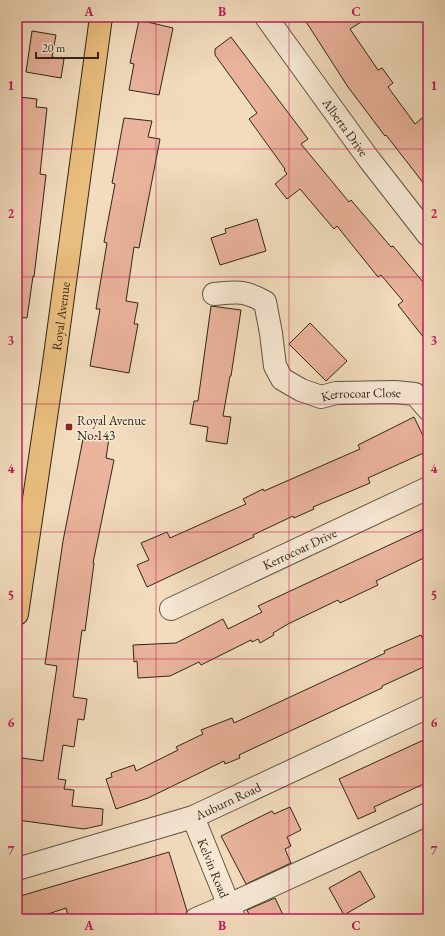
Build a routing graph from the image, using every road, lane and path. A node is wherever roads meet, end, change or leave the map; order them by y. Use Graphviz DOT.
graph roads {
  1 [pos="101,17"];
  2 [pos="266,17"];
  3 [pos="428,234"];
  4 [pos="214,294"];
  5 [pos="428,409"];
  6 [pos="428,488"];
  7 [pos="171,609"];
  8 [pos="17,614"];
  9 [pos="428,707"];
  10 [pos="428,814"];
  11 [pos="193,817"];
  12 [pos="17,869"];
  13 [pos="232,912"];
  14 [pos="196,919"];
  1 -- 8 [label="main road, Royal Avenue"];
  2 -- 3 [label="street, Alberta Drive"];
  4 -- 5 [label="street, Kerrocoar Close"];
  6 -- 7 [label="street, Kerrocoar Drive"];
  9 -- 11 [label="street, Auburn Road"];
  10 -- 13 [label="street"];
  11 -- 12 [label="street, Auburn Road"];
  11 -- 13 [label="street, Kelvin Road"];
  13 -- 14 [label="street"];
}
